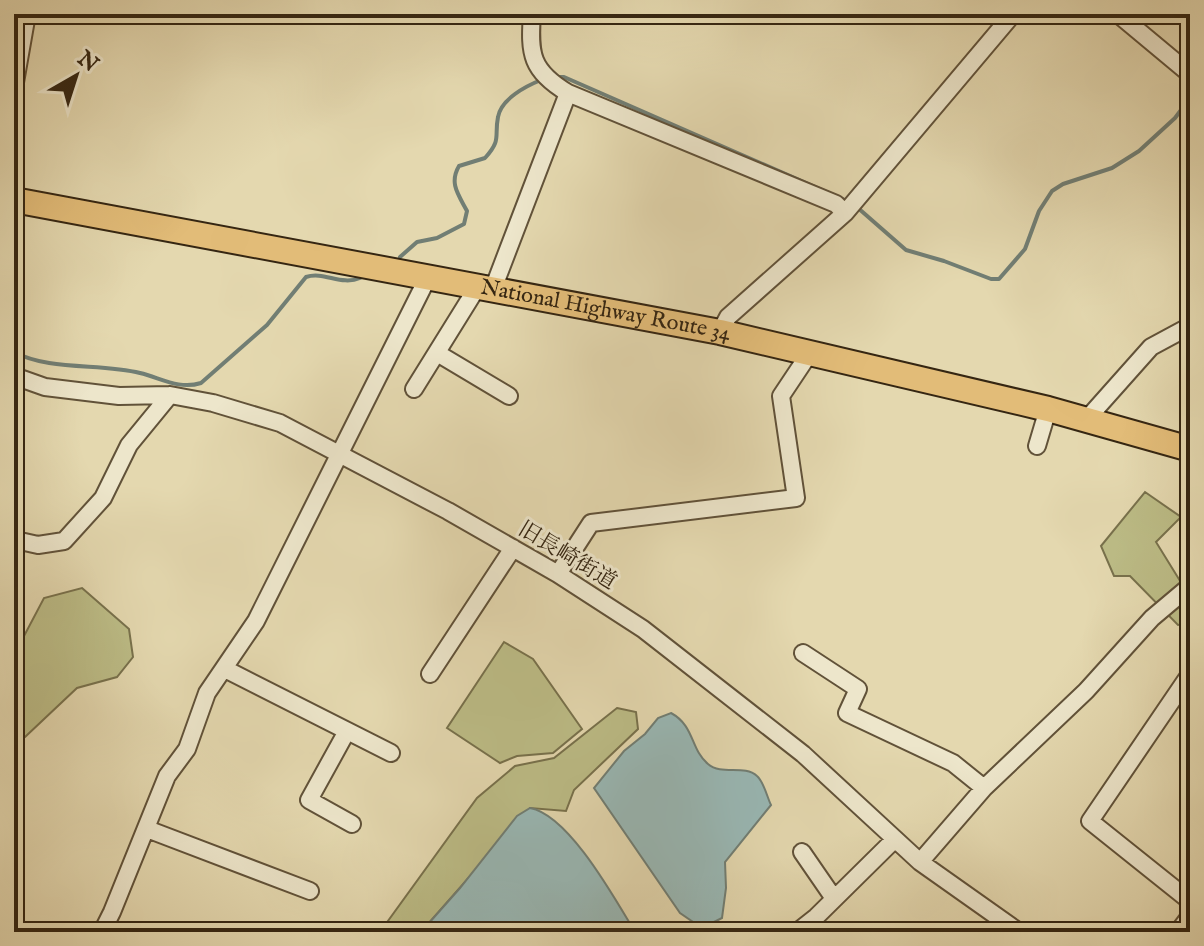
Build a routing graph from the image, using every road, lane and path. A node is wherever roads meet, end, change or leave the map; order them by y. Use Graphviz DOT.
graph roads {
  1 [pos="27,14"];
  2 [pos="532,14"];
  3 [pos="1013,14"];
  4 [pos="1118,14"];
  5 [pos="1189,73"];
  6 [pos="14,88"];
  7 [pos="568,93"];
  8 [pos="14,200"];
  9 [pos="845,213"];
  10 [pos="428,277"];
  11 [pos="486,288"];
  12 [pos="1190,326"];
  13 [pos="720,332"];
  14 [pos="811,351"];
  15 [pos="437,353"];
  16 [pos="14,376"];
  17 [pos="414,389"];
  18 [pos="170,395"];
  19 [pos="509,396"];
  20 [pos="1048,409"];
  21 [pos="1086,420"];
  22 [pos="1037,446"];
  23 [pos="1190,449"];
  24 [pos="339,452"];
  25 [pos="14,545"];
  26 [pos="513,548"];
  27 [pos="558,574"];
  28 [pos="1190,586"];
  29 [pos="803,653"];
  30 [pos="225,669"];
  31 [pos="430,674"];
  32 [pos="1190,674"];
  33 [pos="347,731"];
  34 [pos="391,753"];
  35 [pos="984,788"];
  36 [pos="352,824"];
  37 [pos="147,829"];
  38 [pos="895,839"];
  39 [pos="802,852"];
  40 [pos="920,862"];
  41 [pos="310,891"];
  42 [pos="833,897"];
  43 [pos="1190,901"];
  44 [pos="1190,916"];
  45 [pos="102,932"];
  46 [pos="797,932"];
  47 [pos="1019,932"];
  48 [pos="1178,932"];
  1 -- 6 [label="street"];
  2 -- 7 [label="street"];
  3 -- 9 [label="street"];
  4 -- 5 [label="street"];
  7 -- 9 [label="street"];
  7 -- 11 [label="street"];
  8 -- 10 [label="highway, National Highway Route 34"];
  9 -- 13 [label="street"];
  10 -- 11 [label="highway, National Highway Route 34"];
  10 -- 24 [label="street"];
  11 -- 13 [label="highway, National Highway Route 34"];
  11 -- 15 [label="street"];
  12 -- 21 [label="street"];
  13 -- 14 [label="highway, National Highway Route 34"];
  14 -- 20 [label="highway, National Highway Route 34"];
  14 -- 27 [label="street"];
  15 -- 17 [label="street"];
  15 -- 19 [label="street"];
  16 -- 18 [label="street, 旧長崎街道"];
  18 -- 24 [label="street, 旧長崎街道"];
  18 -- 25 [label="street"];
  20 -- 21 [label="highway, National Highway Route 34"];
  20 -- 22 [label="street"];
  21 -- 23 [label="highway, National Highway Route 34"];
  24 -- 26 [label="street, 旧長崎街道"];
  24 -- 30 [label="street"];
  26 -- 27 [label="street, 旧長崎街道"];
  26 -- 31 [label="street"];
  27 -- 38 [label="street, 旧長崎街道"];
  28 -- 35 [label="street"];
  29 -- 35 [label="street"];
  30 -- 33 [label="street"];
  30 -- 37 [label="street"];
  32 -- 43 [label="street"];
  33 -- 34 [label="street"];
  33 -- 36 [label="street"];
  35 -- 40 [label="street"];
  37 -- 41 [label="street"];
  37 -- 45 [label="street"];
  38 -- 40 [label="street, 旧長崎街道"];
  38 -- 42 [label="street"];
  39 -- 42 [label="street"];
  40 -- 47 [label="street, 旧長崎街道"];
  42 -- 46 [label="street"];
  44 -- 48 [label="street"];
}
